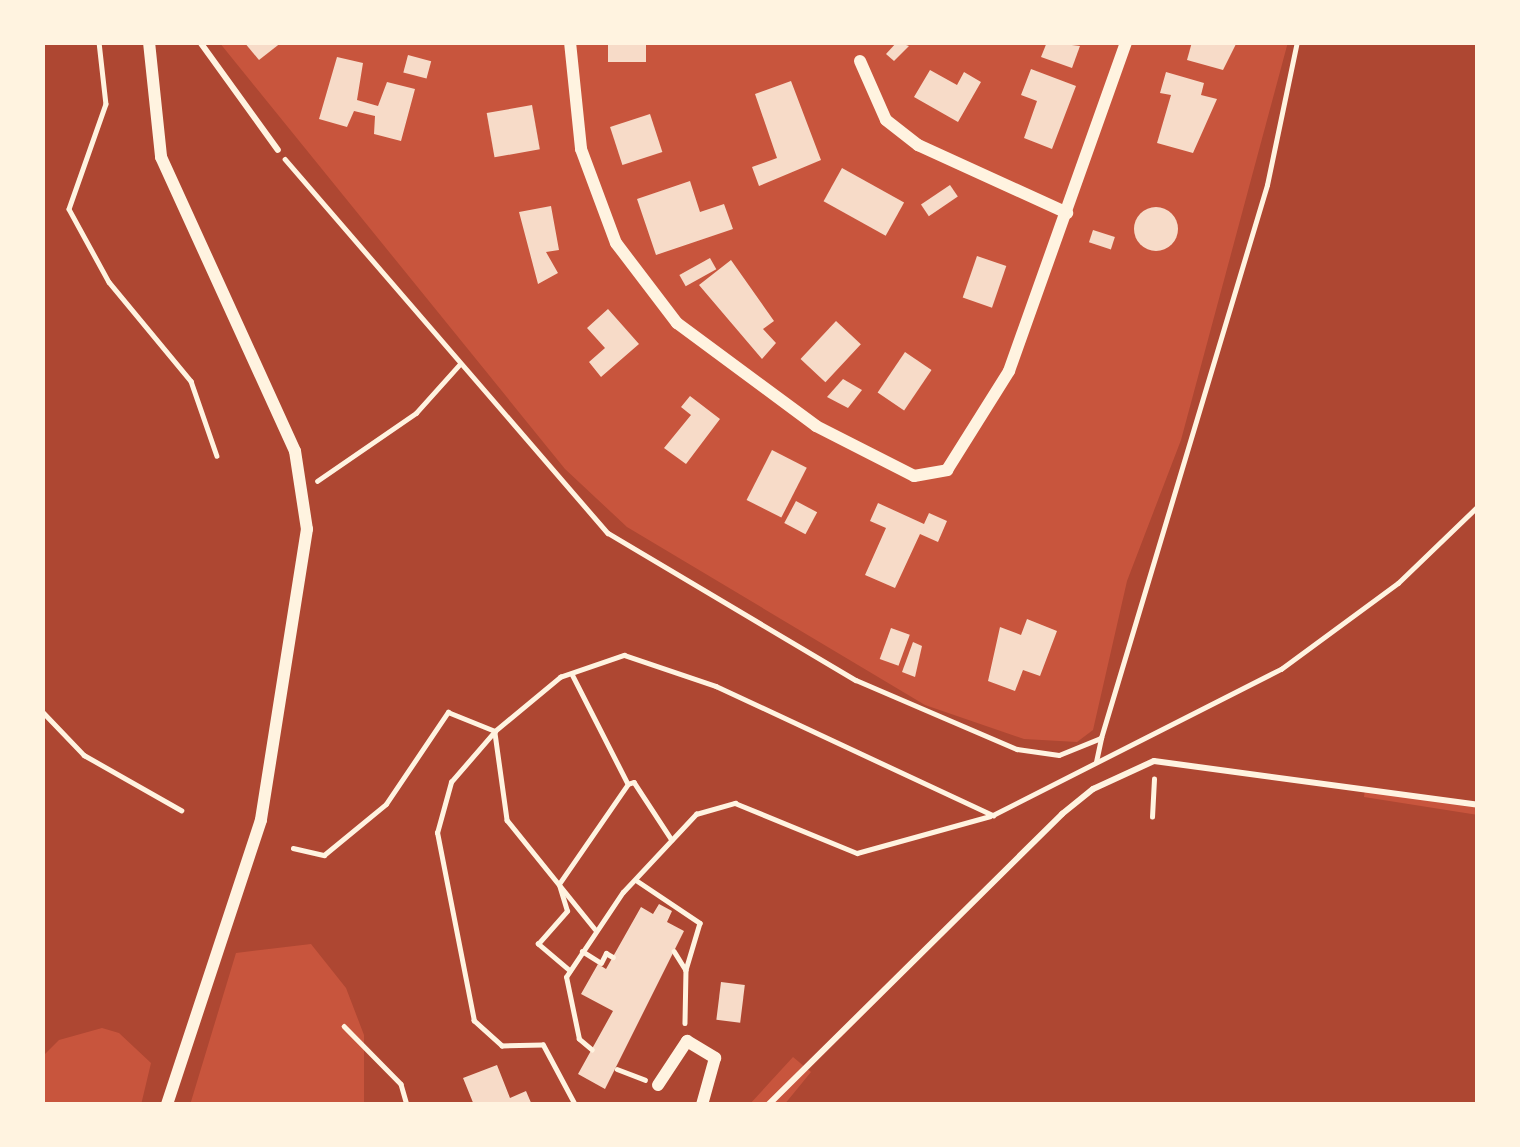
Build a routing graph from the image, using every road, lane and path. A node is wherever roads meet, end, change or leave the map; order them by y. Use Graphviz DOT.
graph roads {
  1 [pos="99,42"];
  2 [pos="149,42"];
  3 [pos="200,42"];
  4 [pos="570,42"];
  5 [pos="1126,42"];
  6 [pos="860,61"];
  7 [pos="278,150"];
  8 [pos="1067,213"];
  9 [pos="460,364"];
  10 [pos="217,456"];
  11 [pos="305,494"];
  12 [pos="1478,506"];
  13 [pos="572,674"];
  14 [pos="42,711"];
  15 [pos="495,731"];
  16 [pos="1101,739"];
  17 [pos="1154,761"];
  18 [pos="1096,764"];
  19 [pos="628,784"];
  20 [pos="1093,789"];
  21 [pos="1478,805"];
  22 [pos="181,810"];
  23 [pos="993,815"];
  24 [pos="1152,817"];
  25 [pos="673,840"];
  26 [pos="293,848"];
  27 [pos="635,879"];
  28 [pos="559,884"];
  29 [pos="595,929"];
  30 [pos="674,951"];
  31 [pos="582,952"];
  32 [pos="613,957"];
  33 [pos="686,970"];
  34 [pos="570,971"];
  35 [pos="344,1026"];
  36 [pos="687,1041"];
  37 [pos="592,1050"];
  38 [pos="617,1069"];
  39 [pos="658,1085"];
  40 [pos="167,1105"];
  41 [pos="407,1105"];
  42 [pos="575,1105"];
  43 [pos="702,1105"];
  44 [pos="768,1105"];
  1 -- 10 [label="path"];
  2 -- 11 [label="street"];
  3 -- 7 [label="lane"];
  4 -- 8 [label="street"];
  5 -- 8 [label="street"];
  6 -- 8 [label="street"];
  9 -- 11 [label="path"];
  11 -- 40 [label="street"];
  12 -- 18 [label="path"];
  13 -- 15 [label="path"];
  13 -- 19 [label="path"];
  13 -- 23 [label="path"];
  14 -- 22 [label="path"];
  15 -- 26 [label="path"];
  15 -- 28 [label="path"];
  15 -- 42 [label="path"];
  16 -- 18 [label="path"];
  17 -- 20 [label="lane"];
  17 -- 21 [label="lane"];
  17 -- 24 [label="path"];
  18 -- 20 [label="path"];
  18 -- 23 [label="path"];
  19 -- 25 [label="path"];
  19 -- 28 [label="path"];
  20 -- 44 [label="lane"];
  23 -- 25 [label="path"];
  25 -- 27 [label="path"];
  27 -- 29 [label="path"];
  27 -- 33 [label="path"];
  28 -- 29 [label="path"];
  28 -- 34 [label="path"];
  29 -- 31 [label="path"];
  30 -- 33 [label="path"];
  31 -- 32 [label="path"];
  31 -- 34 [label="path"];
  33 -- 36 [label="path"];
  34 -- 37 [label="path"];
  35 -- 41 [label="path"];
  36 -- 39 [label="street"];
  36 -- 43 [label="street"];
  38 -- 39 [label="path"];
}
